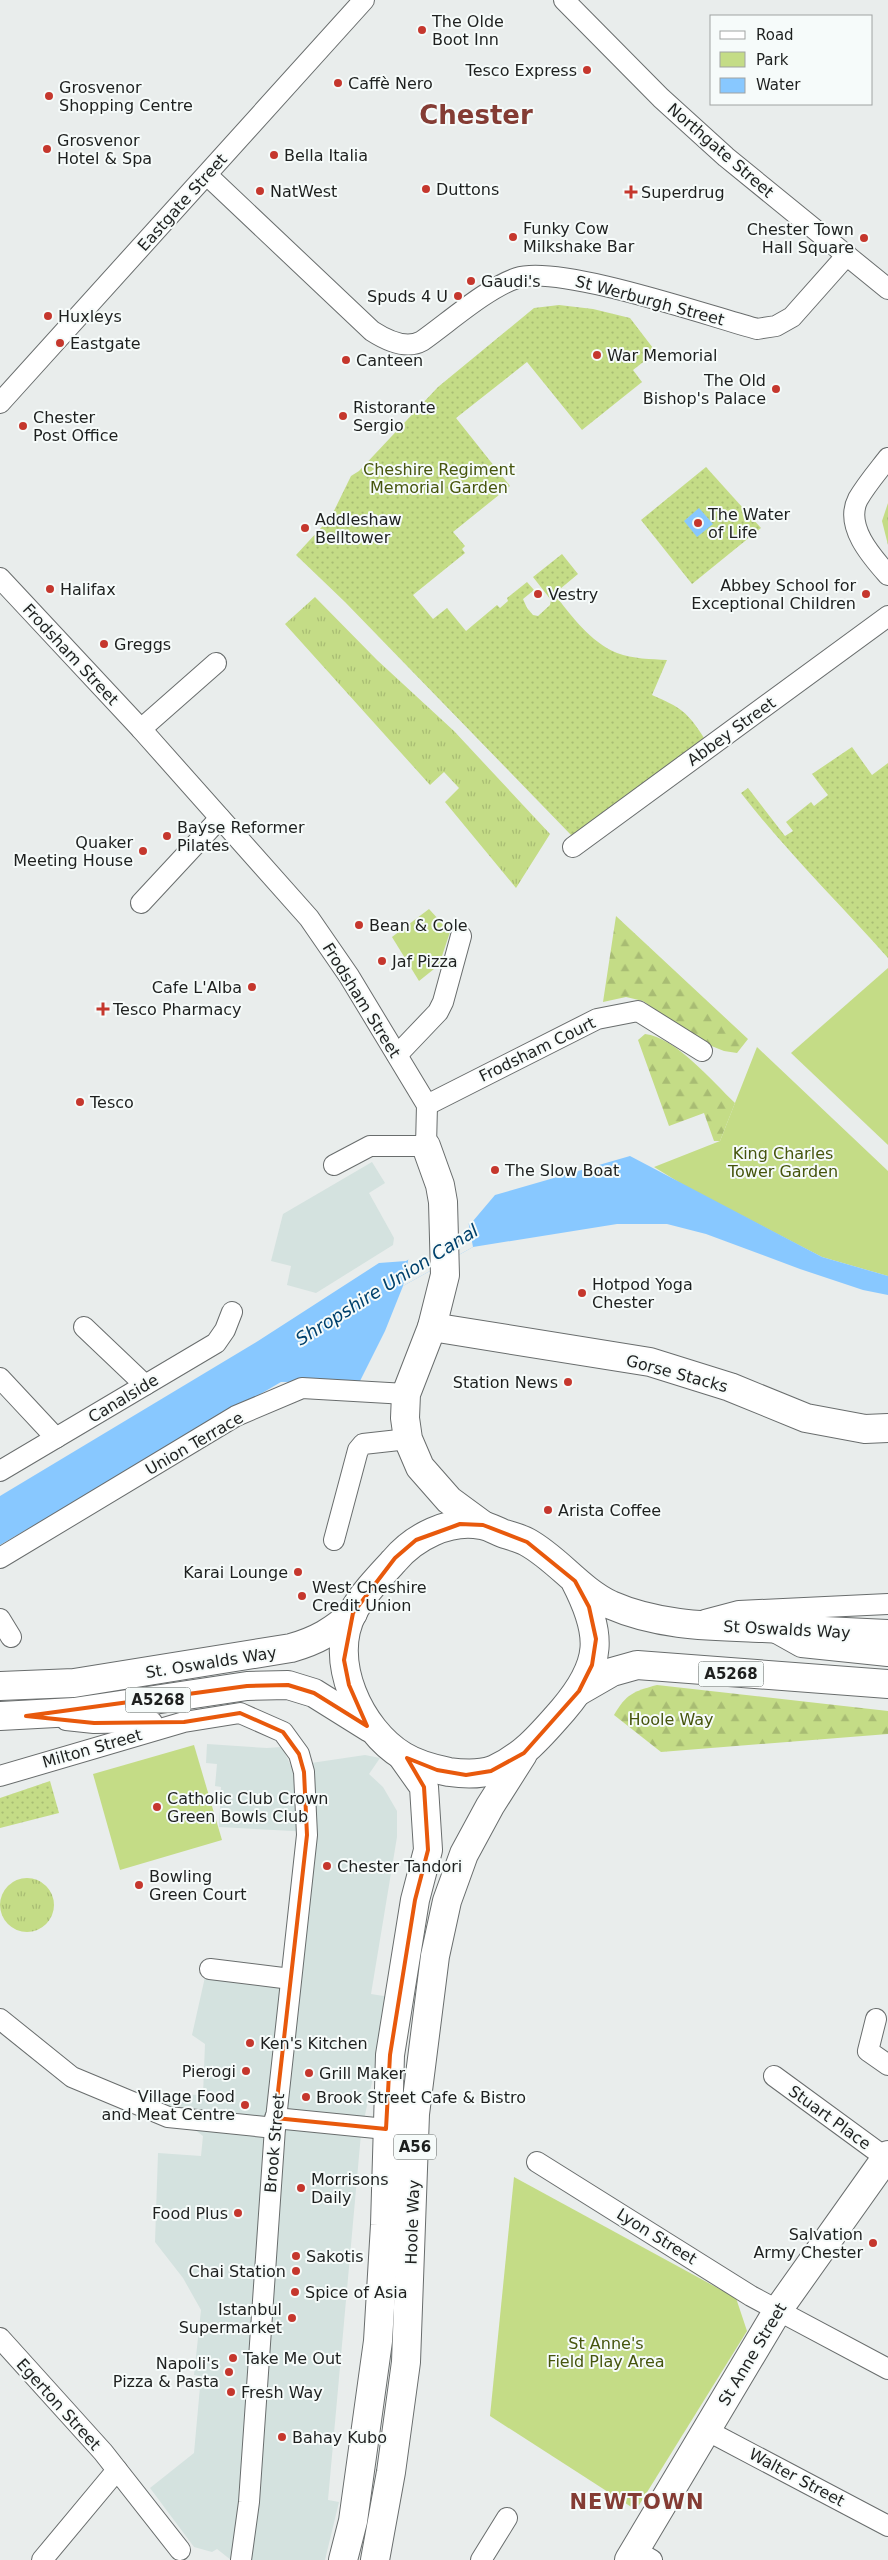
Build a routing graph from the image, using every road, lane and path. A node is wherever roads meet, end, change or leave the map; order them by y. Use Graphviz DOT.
graph roads {
  1 [pos="364,0"];
  2 [pos="564,0"];
  3 [pos="207,175"];
  4 [pos="847,255"];
  5 [pos="888,289"];
  6 [pos="0,403"];
  7 [pos="888,458"];
  8 [pos="888,575"];
  9 [pos="0,578"];
  10 [pos="888,616"];
  11 [pos="216,663"];
  12 [pos="141,729"];
  13 [pos="220,818"];
  14 [pos="573,847"];
  15 [pos="141,903"];
  16 [pos="461,936"];
  17 [pos="702,1050"];
  18 [pos="397,1054"];
  19 [pos="427,1105"];
  20 [pos="426,1146"];
  21 [pos="334,1166"];
  22 [pos="232,1312"];
  23 [pos="84,1327"];
  24 [pos="432,1327"];
  25 [pos="0,1378"];
  26 [pos="145,1385"];
  27 [pos="406,1394"];
  28 [pos="888,1428"];
  29 [pos="56,1438"];
  30 [pos="408,1439"];
  31 [pos="0,1471"];
  32 [pos="483,1525"];
  33 [pos="334,1540"];
  34 [pos="0,1558"];
  35 [pos="575,1581"];
  36 [pos="888,1604"];
  37 [pos="352,1613"];
  38 [pos="0,1619"];
  39 [pos="686,1625"];
  40 [pos="777,1629"];
  41 [pos="888,1634"];
  42 [pos="11,1637"];
  43 [pos="888,1652"];
  44 [pos="888,1684"];
  45 [pos="0,1686"];
  46 [pos="579,1691"];
  47 [pos="13,1716"];
  48 [pos="184,1722"];
  49 [pos="374,1730"];
  50 [pos="283,1732"];
  51 [pos="524,1753"];
  52 [pos="402,1756"];
  53 [pos="0,1776"];
  54 [pos="210,1969"];
  55 [pos="290,1979"];
  56 [pos="0,2019"];
  57 [pos="876,2019"];
  58 [pos="888,2064"];
  59 [pos="774,2076"];
  60 [pos="275,2123"];
  61 [pos="386,2129"];
  62 [pos="887,2157"];
  63 [pos="537,2162"];
  64 [pos="778,2310"];
  65 [pos="0,2338"];
  66 [pos="888,2369"];
  67 [pos="706,2430"];
  68 [pos="117,2470"];
  69 [pos="507,2518"];
  70 [pos="888,2526"];
  71 [pos="180,2550"];
  72 [pos="639,2557"];
  73 [pos="42,2560"];
  74 [pos="241,2560"];
  75 [pos="343,2560"];
  76 [pos="375,2560"];
  77 [pos="481,2560"];
  1 -- 3 [label="street, Eastgate Street"];
  2 -- 4 [label="street, Northgate Street"];
  3 -- 4 [label="street, St Werburgh Street"];
  3 -- 6 [label="street, Eastgate Street"];
  4 -- 5 [label="street, Northgate Street"];
  7 -- 8 [label="street"];
  9 -- 12 [label="street, Frodsham Street"];
  10 -- 14 [label="street, Abbey Street"];
  11 -- 12 [label="street"];
  12 -- 13 [label="street, Frodsham Street"];
  13 -- 15 [label="street"];
  13 -- 18 [label="street, Frodsham Street"];
  16 -- 18 [label="street"];
  17 -- 19 [label="street, Frodsham Court"];
  18 -- 19 [label="street, Frodsham Street"];
  19 -- 20 [label="street"];
  20 -- 21 [label="street"];
  20 -- 24 [label="main road"];
  22 -- 26 [label="street, Canalside"];
  23 -- 26 [label="street"];
  24 -- 27 [label="main road"];
  24 -- 28 [label="main road, Gorse Stacks"];
  25 -- 29 [label="street"];
  26 -- 29 [label="street, Canalside"];
  27 -- 30 [label="main road"];
  27 -- 34 [label="street, Union Terrace"];
  29 -- 31 [label="street, Canalside"];
  30 -- 32 [label="main road"];
  30 -- 33 [label="street"];
  32 -- 35 [label="main road, A5268"];
  32 -- 37 [label="main road"];
  35 -- 39 [label="main road, A5268"];
  35 -- 46 [label="main road, A5268"];
  36 -- 39 [label="street"];
  37 -- 45 [label="main road, St. Oswalds Way / A5268"];
  37 -- 49 [label="main road"];
  38 -- 42 [label="street"];
  39 -- 40 [label="main road, St Oswalds Way / A5268"];
  40 -- 41 [label="main road, St Oswalds Way / A5268"];
  40 -- 43 [label="main road"];
  44 -- 46 [label="main road, A5268"];
  46 -- 51 [label="main road, A5268"];
  47 -- 48 [label="street, Milton Street"];
  47 -- 49 [label="main road, St. Oswalds Way / A5268"];
  48 -- 50 [label="street, Milton Street"];
  48 -- 53 [label="street, Milton Street"];
  49 -- 52 [label="main road"];
  50 -- 55 [label="street, Brook Street"];
  51 -- 52 [label="main road, A5268"];
  51 -- 76 [label="main road, Hoole Way / A56"];
  52 -- 61 [label="main road, Hoole Way / A56"];
  54 -- 55 [label="street"];
  55 -- 60 [label="street, Brook Street"];
  56 -- 60 [label="street"];
  57 -- 58 [label="street"];
  59 -- 62 [label="street, Stuart Place"];
  60 -- 61 [label="street"];
  60 -- 74 [label="street, Brook Street"];
  61 -- 75 [label="main road, Hoole Way / A56"];
  62 -- 64 [label="main road, St Anne Street"];
  63 -- 64 [label="street, Lyon Street"];
  64 -- 66 [label="street, Lyon Street"];
  64 -- 67 [label="main road, St Anne Street"];
  65 -- 68 [label="street, Egerton Street"];
  67 -- 70 [label="street, Walter Street"];
  67 -- 72 [label="main road, St Anne Street"];
  68 -- 71 [label="street, Egerton Street"];
  68 -- 73 [label="street"];
  69 -- 77 [label="street"];
}
